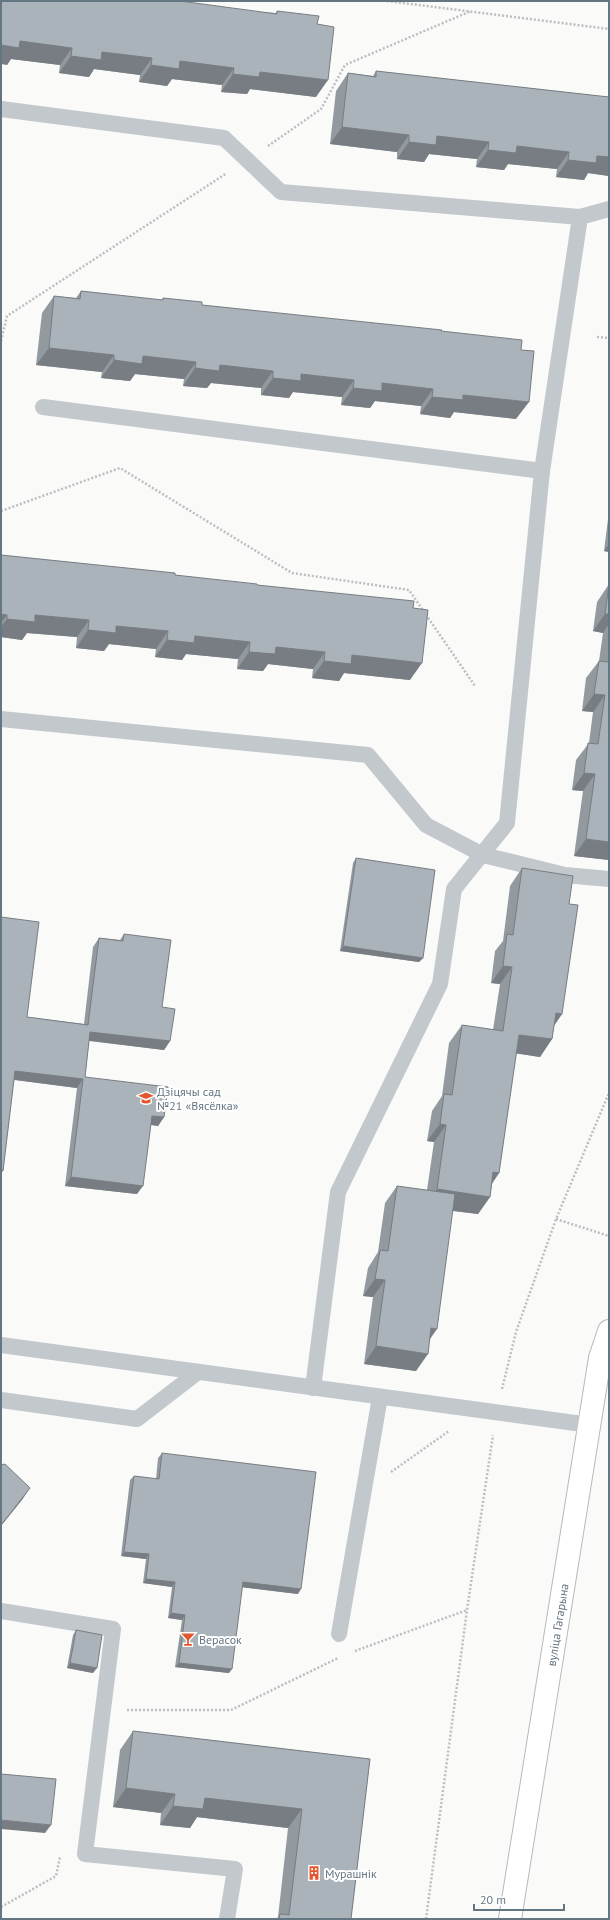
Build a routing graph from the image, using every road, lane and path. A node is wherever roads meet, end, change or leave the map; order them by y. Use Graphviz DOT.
graph roads {
  1 [pos="388,1"];
  2 [pos="609,29"];
  3 [pos="1,109"];
  4 [pos="609,209"];
  5 [pos="580,217"];
  6 [pos="597,337"];
  7 [pos="609,338"];
  8 [pos="43,407"];
  9 [pos="542,471"];
  10 [pos="1,511"];
  11 [pos="475,686"];
  12 [pos="1,719"];
  13 [pos="483,855"];
  14 [pos="609,878"];
  15 [pos="609,1093"];
  16 [pos="556,1219"];
  17 [pos="609,1236"];
  18 [pos="609,1331"];
  19 [pos="1,1345"];
  20 [pos="198,1372"];
  21 [pos="313,1388"];
  22 [pos="380,1397"];
  23 [pos="1,1400"];
  24 [pos="496,1413"];
  25 [pos="590,1425"];
  26 [pos="456,1426"];
  27 [pos="363,1492"];
  28 [pos="467,1610"];
  29 [pos="1,1611"];
  30 [pos="339,1634"];
  31 [pos="348,1654"];
  32 [pos="342,1656"];
  33 [pos="103,1710"];
  34 [pos="61,1853"];
  35 [pos="1,1907"];
  36 [pos="227,1919"];
  37 [pos="426,1919"];
  38 [pos="510,1919"];
  1 -- 2 [label="path"];
  3 -- 5 [label="lane"];
  4 -- 5 [label="lane"];
  5 -- 9 [label="lane"];
  6 -- 7 [label="path"];
  8 -- 9 [label="lane"];
  9 -- 13 [label="lane"];
  10 -- 11 [label="path"];
  12 -- 13 [label="lane"];
  13 -- 14 [label="lane"];
  13 -- 21 [label="lane"];
  15 -- 16 [label="path"];
  16 -- 17 [label="path"];
  16 -- 24 [label="path"];
  18 -- 25 [label="main road, вуліца Гагарына"];
  19 -- 20 [label="lane"];
  20 -- 21 [label="lane"];
  20 -- 23 [label="lane"];
  21 -- 22 [label="lane"];
  22 -- 24 [label="lane"];
  22 -- 27 [label="lane"];
  24 -- 25 [label="lane"];
  24 -- 28 [label="path"];
  25 -- 38 [label="main road, вуліца Гагарына"];
  26 -- 27 [label="path"];
  27 -- 30 [label="lane"];
  28 -- 31 [label="path"];
  28 -- 37 [label="path"];
  29 -- 33 [label="lane"];
  32 -- 33 [label="path"];
  33 -- 36 [label="lane"];
  34 -- 35 [label="path"];
}
